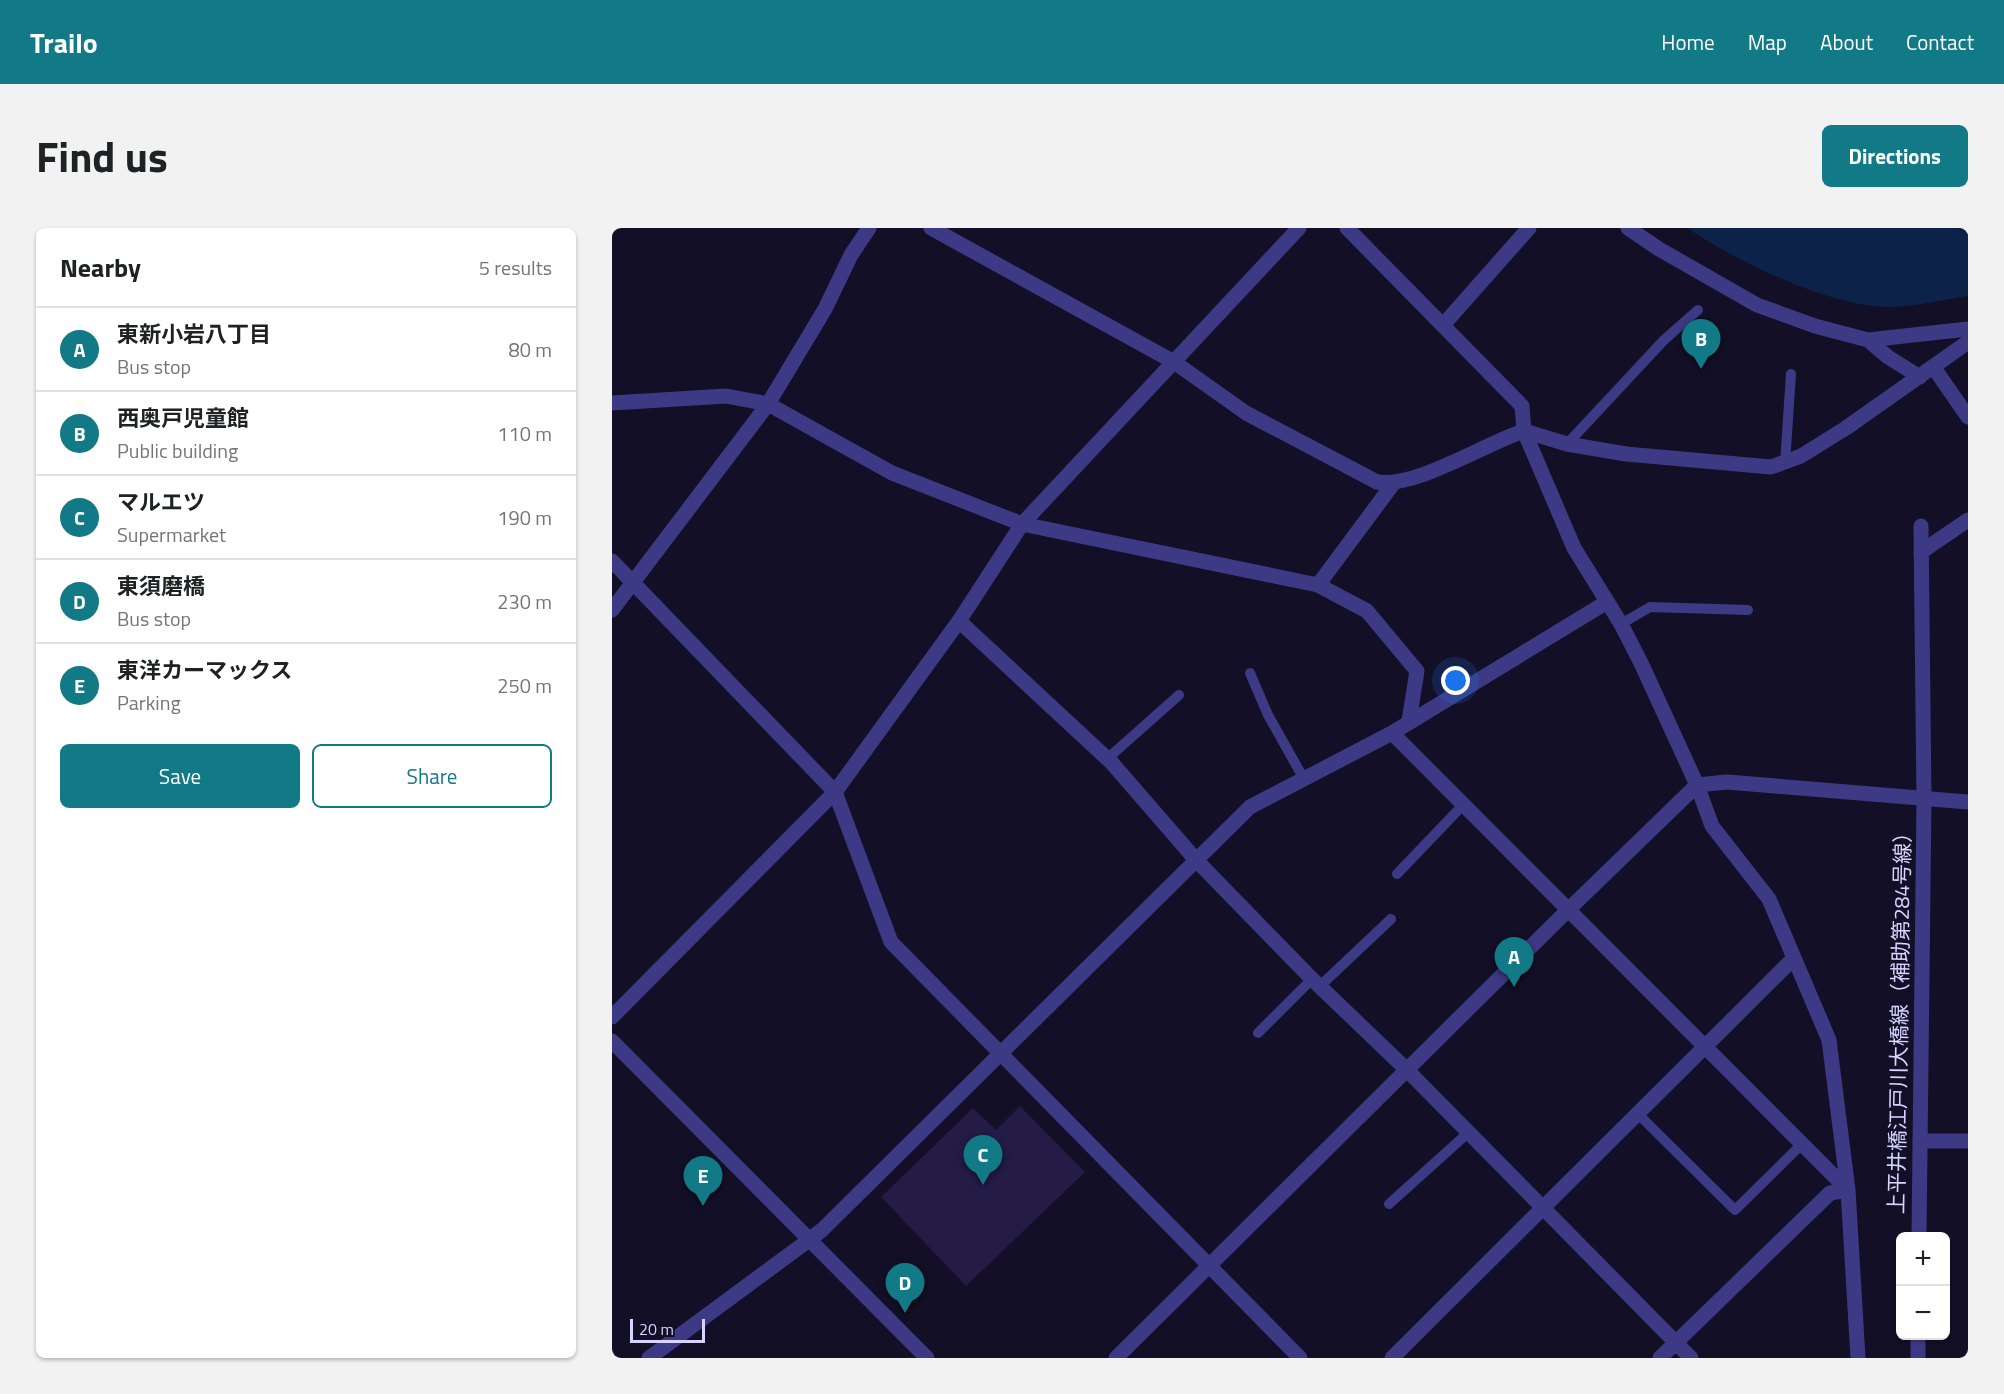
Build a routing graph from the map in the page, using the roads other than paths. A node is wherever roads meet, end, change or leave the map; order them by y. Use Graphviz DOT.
graph roads {
  1 [pos="868,228"];
  2 [pos="931,228"];
  3 [pos="1299,228"];
  4 [pos="1347,228"];
  5 [pos="1529,228"];
  6 [pos="1628,228"];
  7 [pos="1698,310"];
  8 [pos="1444,324"];
  9 [pos="1968,329"];
  10 [pos="1868,340"];
  11 [pos="1968,342"];
  12 [pos="1174,362"];
  13 [pos="1934,368"];
  14 [pos="1791,374"];
  15 [pos="1920,377"];
  16 [pos="612,403"];
  17 [pos="768,404"];
  18 [pos="1968,417"];
  19 [pos="1524,431"];
  20 [pos="1567,444"];
  21 [pos="1785,463"];
  22 [pos="1393,484"];
  23 [pos="1968,520"];
  24 [pos="1022,524"];
  25 [pos="1921,526"];
  26 [pos="1921,552"];
  27 [pos="612,561"];
  28 [pos="633,583"];
  29 [pos="1318,585"];
  30 [pos="1607,602"];
  31 [pos="612,610"];
  32 [pos="1748,610"];
  33 [pos="959,621"];
  34 [pos="1621,624"];
  35 [pos="1250,673"];
  36 [pos="1179,694"];
  37 [pos="1409,721"];
  38 [pos="1392,733"];
  39 [pos="1107,759"];
  40 [pos="1304,779"];
  41 [pos="1697,785"];
  42 [pos="835,792"];
  43 [pos="1924,800"];
  44 [pos="1968,802"];
  45 [pos="1462,806"];
  46 [pos="1196,860"];
  47 [pos="1397,874"];
  48 [pos="1568,910"];
  49 [pos="1390,919"];
  50 [pos="1794,958"];
  51 [pos="1316,982"];
  52 [pos="612,1017"];
  53 [pos="1258,1033"];
  54 [pos="612,1041"];
  55 [pos="1704,1048"];
  56 [pos="1000,1054"];
  57 [pos="1406,1069"];
  58 [pos="1638,1114"];
  59 [pos="1469,1132"];
  60 [pos="1920,1141"];
  61 [pos="1968,1141"];
  62 [pos="1802,1144"];
  63 [pos="1848,1190"];
  64 [pos="1389,1204"];
  65 [pos="1542,1208"];
  66 [pos="1919,1232"];
  67 [pos="809,1240"];
  68 [pos="1208,1265"];
  69 [pos="1918,1340"];
  70 [pos="1676,1342"];
  71 [pos="650,1358"];
  72 [pos="927,1358"];
  73 [pos="1116,1358"];
  74 [pos="1300,1358"];
  75 [pos="1392,1358"];
  76 [pos="1660,1358"];
  77 [pos="1691,1358"];
  78 [pos="1858,1358"];
  79 [pos="1918,1358"];
  1 -- 17 [label="street"];
  2 -- 12 [label="street"];
  3 -- 12 [label="street"];
  4 -- 8 [label="street"];
  5 -- 8 [label="street"];
  6 -- 10 [label="street"];
  7 -- 20 [label="lane"];
  8 -- 19 [label="street"];
  9 -- 10 [label="street"];
  10 -- 15 [label="street"];
  11 -- 13 [label="street"];
  12 -- 22 [label="street"];
  12 -- 24 [label="street"];
  13 -- 15 [label="street"];
  13 -- 18 [label="street"];
  14 -- 21 [label="lane"];
  15 -- 21 [label="street"];
  16 -- 17 [label="street"];
  17 -- 24 [label="street"];
  17 -- 28 [label="street"];
  19 -- 20 [label="street"];
  19 -- 22 [label="street"];
  19 -- 30 [label="street"];
  20 -- 21 [label="street"];
  22 -- 29 [label="street"];
  23 -- 26 [label="street"];
  24 -- 29 [label="street"];
  24 -- 33 [label="street"];
  25 -- 26 [label="street, 上平井橋江戸川大橋線（補助第284号線）"];
  26 -- 43 [label="street, 上平井橋江戸川大橋線（補助第284号線）"];
  27 -- 28 [label="street"];
  28 -- 31 [label="street"];
  28 -- 42 [label="street"];
  29 -- 37 [label="street"];
  30 -- 34 [label="street"];
  30 -- 37 [label="street"];
  32 -- 34 [label="lane"];
  33 -- 39 [label="street"];
  33 -- 42 [label="street"];
  34 -- 41 [label="street"];
  35 -- 40 [label="lane"];
  36 -- 39 [label="lane"];
  37 -- 38 [label="street"];
  38 -- 40 [label="street"];
  38 -- 45 [label="street"];
  39 -- 46 [label="street"];
  40 -- 46 [label="street"];
  41 -- 43 [label="street"];
  41 -- 48 [label="street"];
  41 -- 50 [label="street"];
  42 -- 52 [label="street"];
  42 -- 56 [label="street"];
  43 -- 44 [label="street"];
  43 -- 60 [label="street, 上平井橋江戸川大橋線（補助第284号線）"];
  45 -- 47 [label="lane"];
  45 -- 48 [label="street"];
  46 -- 51 [label="street"];
  46 -- 56 [label="street"];
  48 -- 55 [label="street"];
  48 -- 57 [label="street"];
  49 -- 51 [label="lane"];
  50 -- 55 [label="street"];
  50 -- 63 [label="street"];
  51 -- 53 [label="lane"];
  51 -- 57 [label="street"];
  54 -- 67 [label="street"];
  55 -- 58 [label="street"];
  55 -- 62 [label="street"];
  56 -- 67 [label="street"];
  56 -- 68 [label="street"];
  57 -- 59 [label="street"];
  57 -- 68 [label="street"];
  58 -- 62 [label="lane"];
  58 -- 65 [label="street"];
  59 -- 64 [label="lane"];
  59 -- 65 [label="street"];
  60 -- 61 [label="street"];
  60 -- 66 [label="street, 上平井橋江戸川大橋線（補助第284号線）"];
  62 -- 63 [label="street"];
  63 -- 70 [label="street"];
  63 -- 78 [label="street"];
  65 -- 70 [label="street"];
  65 -- 75 [label="street"];
  67 -- 71 [label="street"];
  67 -- 72 [label="street"];
  68 -- 73 [label="street"];
  68 -- 74 [label="street"];
  69 -- 79 [label="street"];
  70 -- 76 [label="street"];
  70 -- 77 [label="street"];
}
